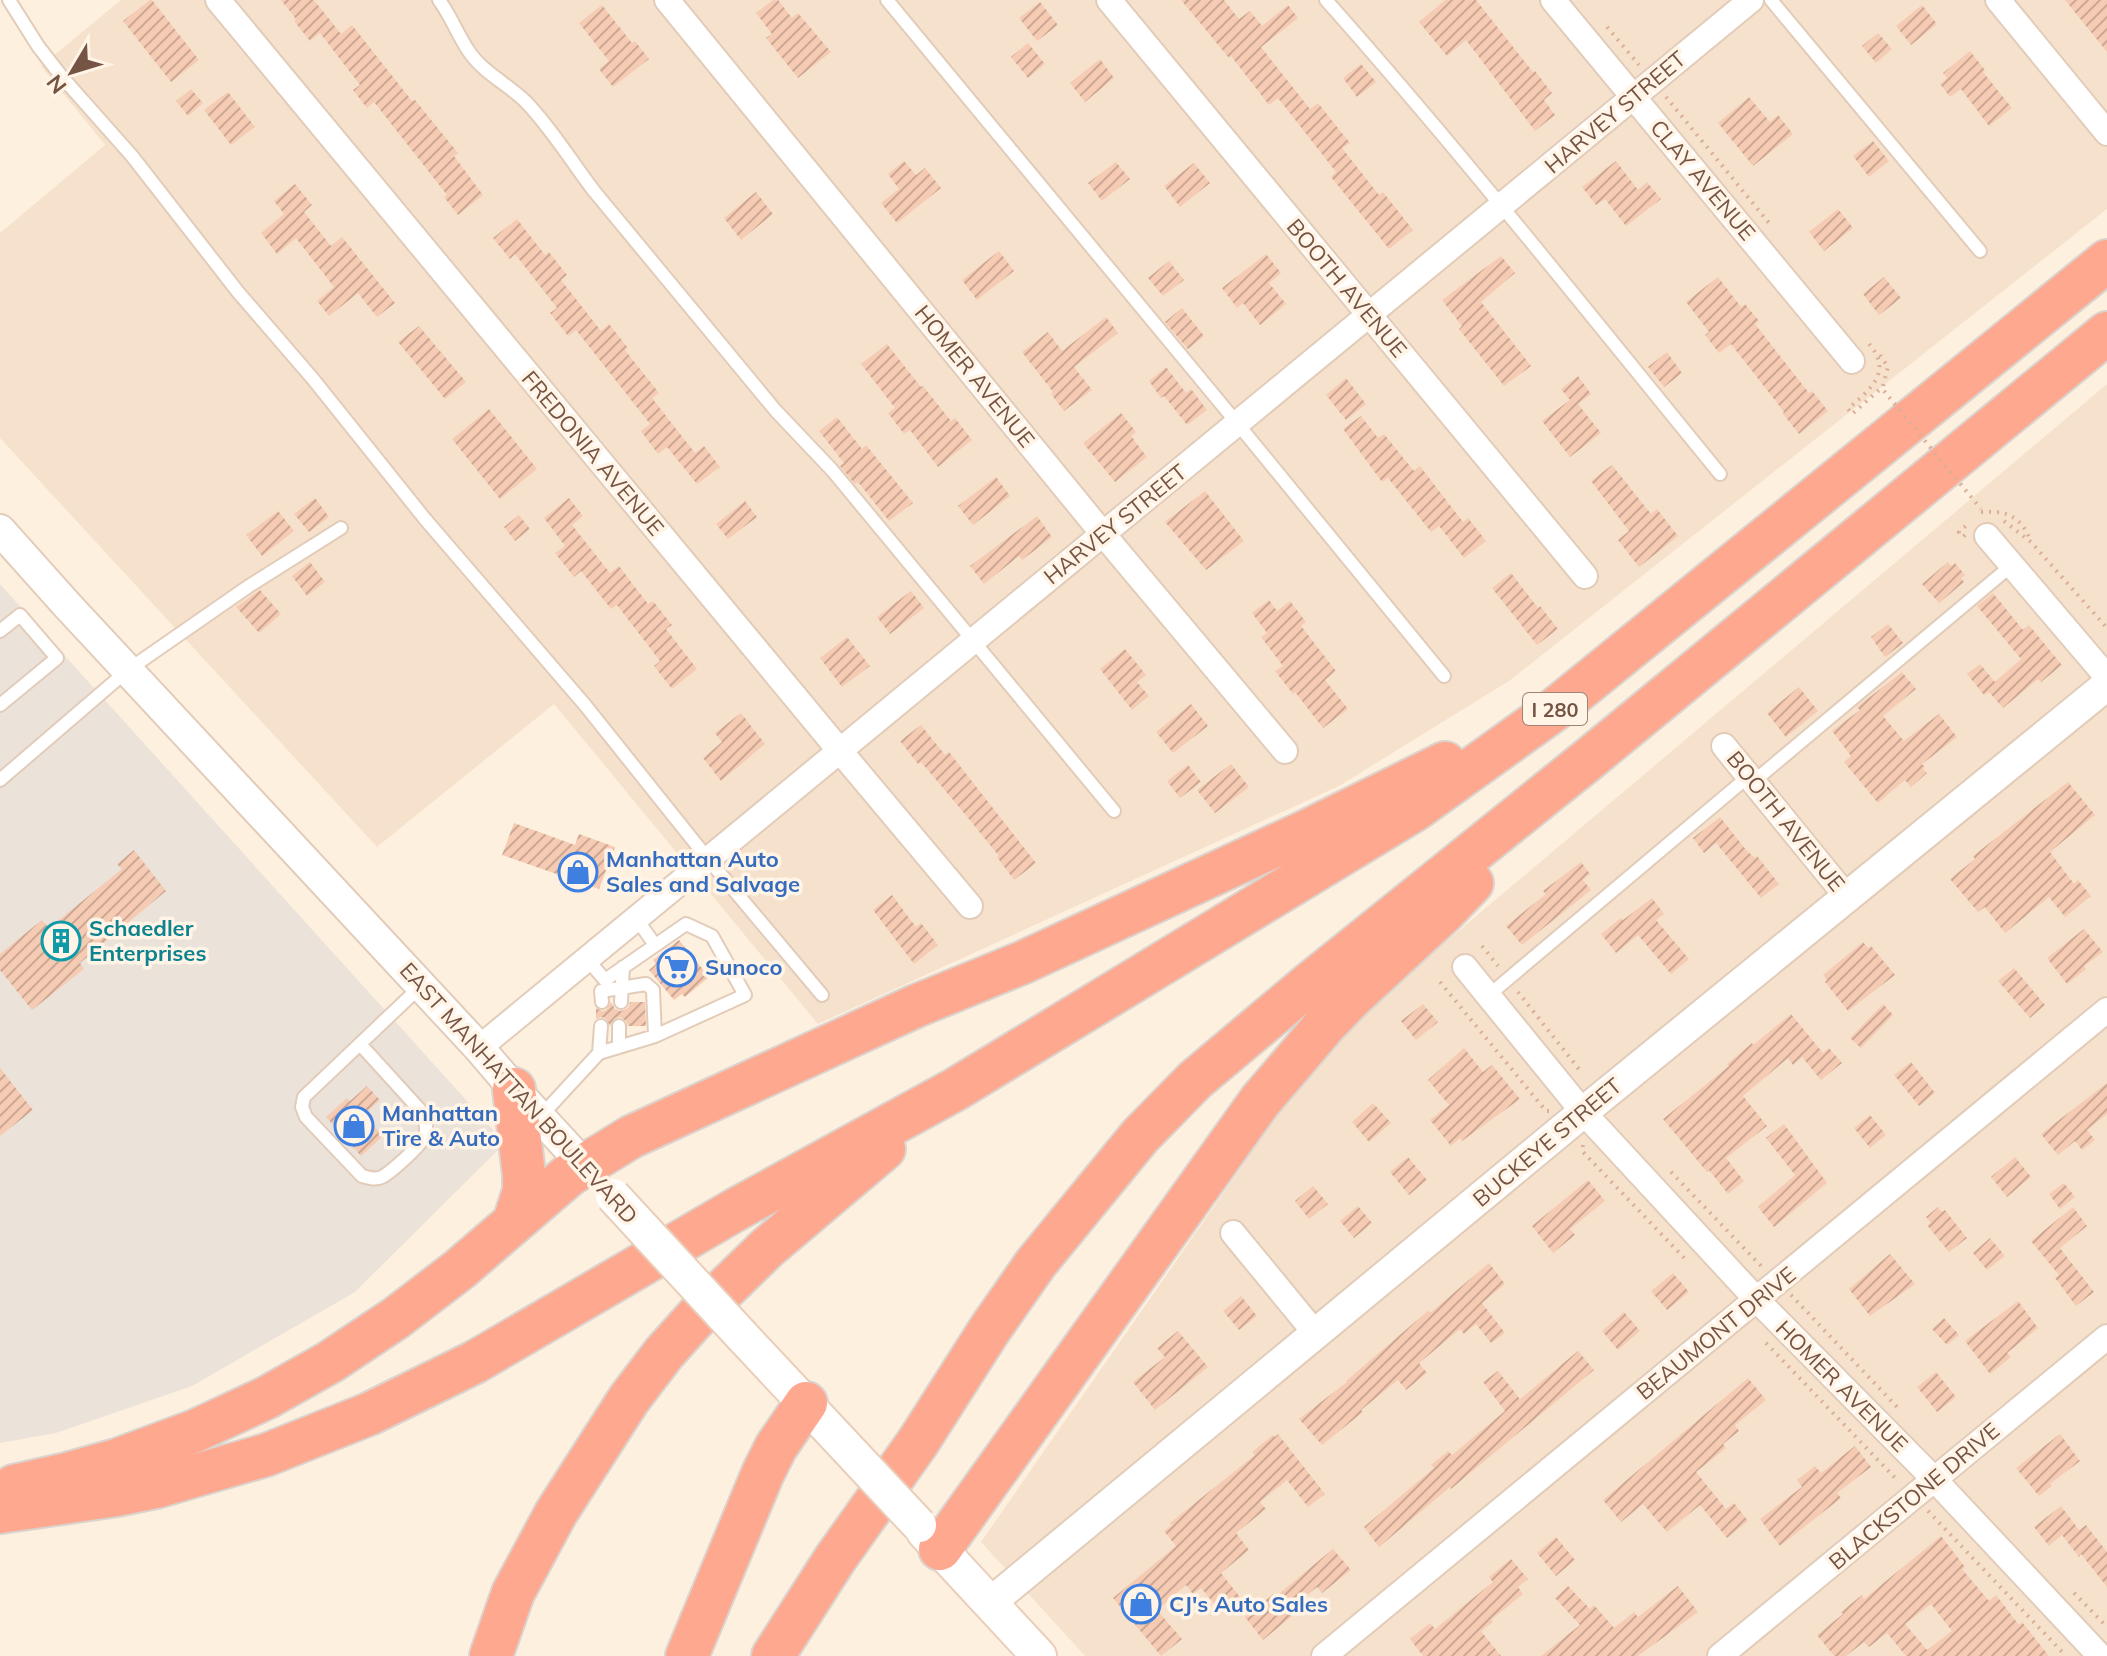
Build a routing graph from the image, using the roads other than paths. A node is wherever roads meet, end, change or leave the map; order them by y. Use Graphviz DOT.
graph roads {
  1 [pos="9,0"];
  2 [pos="218,0"];
  3 [pos="439,0"];
  4 [pos="667,0"];
  5 [pos="887,0"];
  6 [pos="1109,0"];
  7 [pos="1326,0"];
  8 [pos="1553,0"];
  9 [pos="1751,0"];
  10 [pos="1771,0"];
  11 [pos="1998,0"];
  12 [pos="1634,97"];
  13 [pos="2107,133"];
  14 [pos="1501,206"];
  15 [pos="1980,251"];
  16 [pos="2107,261"];
  17 [pos="1369,315"];
  18 [pos="2107,333"];
  19 [pos="1852,361"];
  20 [pos="1237,423"];
  21 [pos="1720,474"];
  22 [pos="1983,519"];
  23 [pos="341,528"];
  24 [pos="0,530"];
  25 [pos="1103,534"];
  26 [pos="2012,565"];
  27 [pos="1585,576"];
  28 [pos="0,631"];
  29 [pos="973,641"];
  30 [pos="128,670"];
  31 [pos="1444,676"];
  32 [pos="2107,677"];
  33 [pos="2107,685"];
  34 [pos="0,705"];
  35 [pos="1554,710"];
  36 [pos="1724,746"];
  37 [pos="840,751"];
  38 [pos="1285,751"];
  39 [pos="1589,759"];
  40 [pos="1751,779"];
  41 [pos="0,780"];
  42 [pos="1114,811"];
  43 [pos="708,859"];
  44 [pos="1847,897"];
  45 [pos="970,906"];
  46 [pos="636,918"];
  47 [pos="655,945"];
  48 [pos="587,959"];
  49 [pos="623,967"];
  50 [pos="1465,967"];
  51 [pos="421,986"];
  52 [pos="622,988"];
  53 [pos="822,995"];
  54 [pos="1489,995"];
  55 [pos="602,1002"];
  56 [pos="621,1002"];
  57 [pos="2107,1010"];
  58 [pos="601,1026"];
  59 [pos="619,1026"];
  60 [pos="655,1036"];
  61 [pos="360,1044"];
  62 [pos="619,1047"];
  63 [pos="479,1048"];
  64 [pos="599,1053"];
  65 [pos="956,1089"];
  66 [pos="527,1103"];
  67 [pos="1578,1108"];
  68 [pos="585,1166"];
  69 [pos="514,1222"];
  70 [pos="1233,1233"];
  71 [pos="1757,1300"];
  72 [pos="1316,1334"];
  73 [pos="2107,1337"];
  74 [pos="806,1403"];
  75 [pos="918,1442"];
  76 [pos="1934,1479"];
  77 [pos="0,1488"];
  78 [pos="0,1512"];
  79 [pos="929,1537"];
  80 [pos="990,1603"];
  81 [pos="491,1656"];
  82 [pos="687,1656"];
  83 [pos="773,1656"];
  84 [pos="804,1656"];
  85 [pos="1039,1656"];
  86 [pos="1324,1656"];
  87 [pos="1720,1656"];
  88 [pos="2100,1656"];
  1 -- 43 [label="lane"];
  2 -- 37 [label="street, FREDONIA AVENUE"];
  3 -- 29 [label="lane"];
  4 -- 25 [label="street, HOMER AVENUE"];
  5 -- 20 [label="lane"];
  6 -- 17 [label="street, BOOTH AVENUE"];
  7 -- 14 [label="lane"];
  8 -- 12 [label="street, CLAY AVENUE"];
  9 -- 12 [label="street, HARVEY STREET"];
  10 -- 15 [label="lane"];
  11 -- 13 [label="street"];
  12 -- 14 [label="street, HARVEY STREET"];
  12 -- 19 [label="street, CLAY AVENUE"];
  14 -- 17 [label="street, HARVEY STREET"];
  14 -- 21 [label="lane"];
  16 -- 35 [label="highway, I 280"];
  17 -- 20 [label="street, HARVEY STREET"];
  17 -- 27 [label="street, BOOTH AVENUE"];
  18 -- 39 [label="highway, I 280"];
  20 -- 25 [label="street, HARVEY STREET"];
  20 -- 31 [label="lane"];
  22 -- 26 [label="street"];
  23 -- 30 [label="lane"];
  24 -- 30 [label="street, EAST MANHATTAN BOULEVARD"];
  25 -- 29 [label="street, HARVEY STREET"];
  25 -- 38 [label="street, HOMER AVENUE"];
  26 -- 32 [label="street"];
  26 -- 40 [label="lane"];
  28 -- 34 [label="lane"];
  29 -- 37 [label="street, HARVEY STREET"];
  29 -- 42 [label="lane"];
  30 -- 41 [label="lane"];
  30 -- 51 [label="street, EAST MANHATTAN BOULEVARD"];
  33 -- 44 [label="street, BUCKEYE STREET"];
  35 -- 65 [label="highway, I 280"];
  35 -- 68 [label="highway"];
  36 -- 40 [label="street, BOOTH AVENUE"];
  37 -- 43 [label="street, HARVEY STREET"];
  37 -- 45 [label="street, FREDONIA AVENUE"];
  39 -- 75 [label="highway, I 280"];
  39 -- 79 [label="highway"];
  40 -- 44 [label="street, BOOTH AVENUE"];
  40 -- 54 [label="lane"];
  43 -- 46 [label="street, HARVEY STREET"];
  43 -- 53 [label="lane"];
  44 -- 67 [label="street, BUCKEYE STREET"];
  46 -- 47 [label="lane"];
  46 -- 48 [label="street, HARVEY STREET"];
  47 -- 49 [label="lane"];
  47 -- 60 [label="lane"];
  48 -- 49 [label="lane"];
  48 -- 63 [label="street, HARVEY STREET"];
  49 -- 52 [label="lane"];
  50 -- 54 [label="street, HOMER AVENUE"];
  51 -- 61 [label="lane"];
  51 -- 63 [label="street, EAST MANHATTAN BOULEVARD"];
  52 -- 55 [label="lane"];
  52 -- 56 [label="lane"];
  52 -- 60 [label="lane"];
  54 -- 67 [label="street, HOMER AVENUE"];
  57 -- 71 [label="street, BEAUMONT DRIVE"];
  58 -- 64 [label="lane"];
  59 -- 62 [label="lane"];
  60 -- 62 [label="lane"];
  61 -- 61 [label="lane"];
  62 -- 64 [label="lane"];
  63 -- 66 [label="street, EAST MANHATTAN BOULEVARD"];
  64 -- 66 [label="lane"];
  65 -- 78 [label="highway"];
  65 -- 81 [label="highway"];
  66 -- 68 [label="street, EAST MANHATTAN BOULEVARD"];
  66 -- 69 [label="highway"];
  67 -- 71 [label="street, HOMER AVENUE"];
  67 -- 72 [label="street, BUCKEYE STREET"];
  68 -- 69 [label="highway"];
  68 -- 74 [label="main road, EAST MANHATTAN BOULEVARD, bridge"];
  69 -- 77 [label="highway"];
  70 -- 72 [label="street"];
  71 -- 76 [label="street, HOMER AVENUE"];
  71 -- 86 [label="street, BEAUMONT DRIVE"];
  72 -- 80 [label="street, BUCKEYE STREET"];
  73 -- 76 [label="street, BLACKSTONE DRIVE"];
  74 -- 79 [label="main road, EAST MANHATTAN BOULEVARD, bridge"];
  74 -- 82 [label="highway"];
  75 -- 83 [label="highway"];
  75 -- 84 [label="highway"];
  76 -- 87 [label="street, BLACKSTONE DRIVE"];
  76 -- 88 [label="street, HOMER AVENUE"];
  79 -- 80 [label="main road, EAST MANHATTAN BOULEVARD"];
  80 -- 85 [label="main road, EAST MANHATTAN BOULEVARD"];
}
